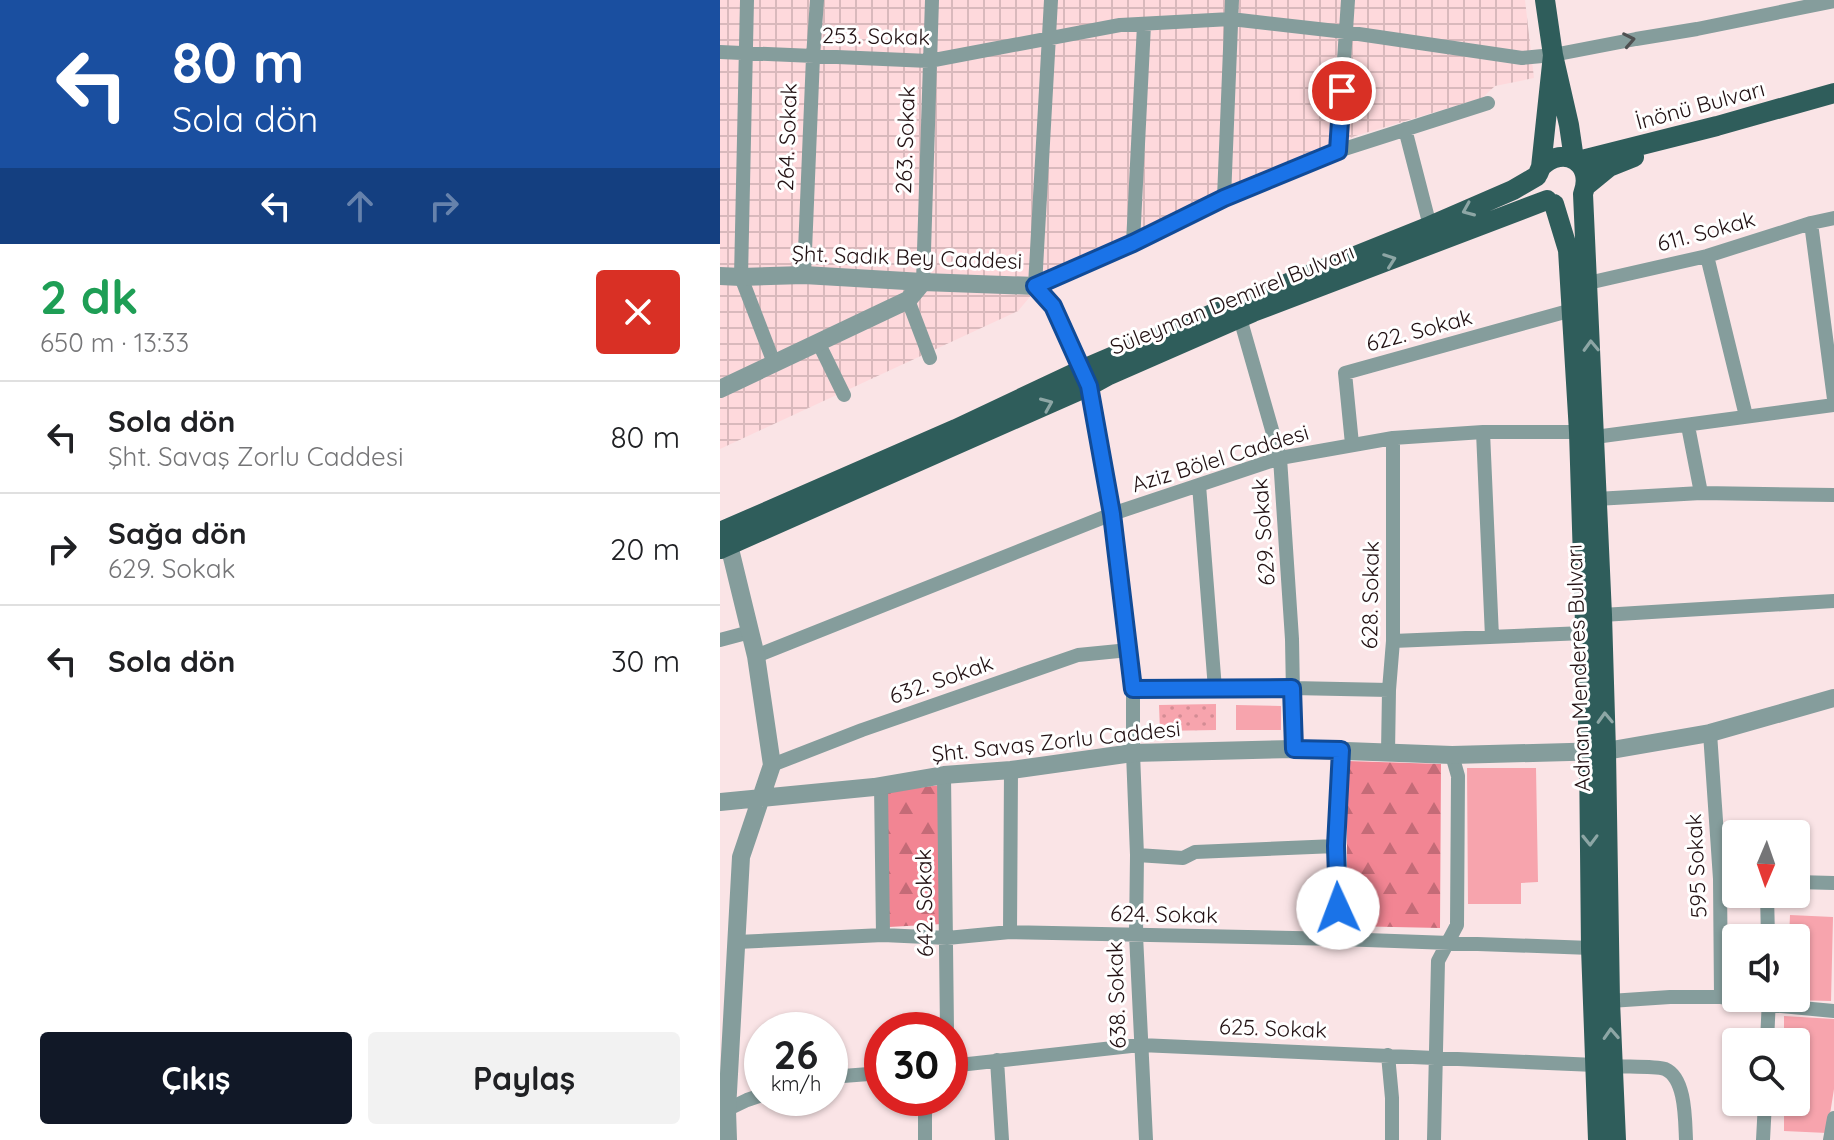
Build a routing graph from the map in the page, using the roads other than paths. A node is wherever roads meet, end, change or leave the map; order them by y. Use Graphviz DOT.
graph roads {
  1 [pos="747,0"];
  2 [pos="817,0"];
  3 [pos="932,0"];
  4 [pos="1051,0"];
  5 [pos="1232,0"];
  6 [pos="1348,0"];
  7 [pos="1545,0"];
  8 [pos="1834,1"];
  9 [pos="1231,19"];
  10 [pos="1144,25"];
  11 [pos="1345,32"];
  12 [pos="1050,38"];
  13 [pos="720,52"];
  14 [pos="745,53"];
  15 [pos="1553,55"];
  16 [pos="813,57"];
  17 [pos="929,61"];
  18 [pos="1834,93"];
  19 [pos="1834,102"];
  20 [pos="1488,103"];
  21 [pos="1405,129"];
  22 [pos="1338,151"];
  23 [pos="1576,160"];
  24 [pos="1539,172"];
  25 [pos="1585,190"];
  26 [pos="1224,198"];
  27 [pos="1550,202"];
  28 [pos="1834,218"];
  29 [pos="1811,223"];
  30 [pos="1430,226"];
  31 [pos="1133,243"];
  32 [pos="1707,256"];
  33 [pos="804,275"];
  34 [pos="720,276"];
  35 [pos="741,277"];
  36 [pos="923,282"];
  37 [pos="1588,283"];
  38 [pos="1035,286"];
  39 [pos="908,300"];
  40 [pos="1572,310"];
  41 [pos="1240,318"];
  42 [pos="819,344"];
  43 [pos="930,358"];
  44 [pos="774,363"];
  45 [pos="1085,378"];
  46 [pos="720,389"];
  47 [pos="844,395"];
  48 [pos="1834,402"];
  49 [pos="1746,416"];
  50 [pos="1688,426"];
  51 [pos="1483,432"];
  52 [pos="1587,435"];
  53 [pos="1393,438"];
  54 [pos="1352,444"];
  55 [pos="1280,458"];
  56 [pos="1199,485"];
  57 [pos="1701,493"];
  58 [pos="1834,495"];
  59 [pos="1596,499"];
  60 [pos="1112,514"];
  61 [pos="722,540"];
  62 [pos="1834,601"];
  63 [pos="1602,615"];
  64 [pos="750,632"];
  65 [pos="1584,633"];
  66 [pos="1492,637"];
  67 [pos="720,640"];
  68 [pos="1393,641"];
  69 [pos="1129,650"];
  70 [pos="756,656"];
  71 [pos="1292,688"];
  72 [pos="1133,689"];
  73 [pos="1215,689"];
  74 [pos="1389,690"];
  75 [pos="1834,698"];
  76 [pos="1710,733"];
  77 [pos="1294,749"];
  78 [pos="1341,750"];
  79 [pos="1598,752"];
  80 [pos="1133,753"];
  81 [pos="1388,753"];
  82 [pos="1452,755"];
  83 [pos="772,765"];
  84 [pos="1011,770"];
  85 [pos="944,775"];
  86 [pos="881,785"];
  87 [pos="762,799"];
  88 [pos="720,802"];
  89 [pos="1336,846"];
  90 [pos="1137,855"];
  91 [pos="1720,879"];
  92 [pos="1810,882"];
  93 [pos="1834,883"];
  94 [pos="1010,932"];
  95 [pos="883,935"];
  96 [pos="1136,935"];
  97 [pos="947,938"];
  98 [pos="1339,939"];
  99 [pos="737,942"];
  100 [pos="1447,944"];
  101 [pos="1591,948"];
  102 [pos="1721,997"];
  103 [pos="726,998"];
  104 [pos="1610,1001"];
  105 [pos="1810,1008"];
  106 [pos="1834,1011"];
  107 [pos="947,1012"];
  108 [pos="1140,1045"];
  109 [pos="1388,1055"];
  110 [pos="1436,1057"];
  111 [pos="997,1060"];
  112 [pos="968,1064"];
  113 [pos="1604,1066"];
  114 [pos="744,1101"];
  115 [pos="724,1111"];
  116 [pos="925,1116"];
  117 [pos="1764,1116"];
  118 [pos="1834,1118"];
  119 [pos="728,1140"];
  120 [pos="925,1140"];
  121 [pos="1002,1140"];
  122 [pos="1146,1140"];
  123 [pos="1392,1140"];
  124 [pos="1434,1140"];
  125 [pos="1598,1140"];
  126 [pos="1616,1140"];
  127 [pos="1686,1140"];
  128 [pos="1763,1140"];
  129 [pos="1830,1140"];
  1 -- 14 [label="street"];
  2 -- 16 [label="street, 264. Sokak"];
  3 -- 17 [label="street, 263. Sokak"];
  4 -- 12 [label="street"];
  5 -- 9 [label="street"];
  6 -- 11 [label="street"];
  7 -- 15 [label="main road"];
  15 -- 8 [label="street, 253. Sokak, one-way"];
  9 -- 10 [label="street, 253. Sokak"];
  9 -- 11 [label="street, 253. Sokak"];
  9 -- 26 [label="street"];
  10 -- 12 [label="street, 253. Sokak"];
  10 -- 31 [label="street"];
  11 -- 15 [label="street, 253. Sokak"];
  11 -- 22 [label="street"];
  12 -- 17 [label="street, 253. Sokak"];
  12 -- 38 [label="street"];
  13 -- 14 [label="street, 253. Sokak"];
  14 -- 16 [label="street, 253. Sokak"];
  14 -- 35 [label="street"];
  15 -- 23 [label="main road, Adnan Menderes Bulvarı"];
  15 -- 24 [label="main road, Adnan Menderes Bulvarı"];
  16 -- 17 [label="street, 253. Sokak"];
  16 -- 33 [label="street, 264. Sokak"];
  17 -- 36 [label="street, 263. Sokak"];
  18 -- 23 [label="main road, İnönü Bulvarı"];
  19 -- 25 [label="main road, İnönü Bulvarı"];
  20 -- 21 [label="street, Şht. Sadık Bey Caddesi"];
  21 -- 22 [label="street, Şht. Sadık Bey Caddesi"];
  21 -- 30 [label="street"];
  22 -- 26 [label="street, Şht. Sadık Bey Caddesi"];
  23 -- 24 [label="main road"];
  23 -- 25 [label="main road, Adnan Menderes Bulvarı"];
  24 -- 27 [label="main road, Adnan Menderes Bulvarı"];
  24 -- 30 [label="main road, Süleyman Demirel Bulvarı, one-way"];
  25 -- 27 [label="main road"];
  25 -- 37 [label="main road, Adnan Menderes Bulvarı"];
  26 -- 31 [label="street, Şht. Sadık Bey Caddesi"];
  27 -- 40 [label="main road, Adnan Menderes Bulvarı"];
  41 -- 27 [label="main road, Süleyman Demirel Bulvarı, one-way"];
  28 -- 29 [label="street, 611. Sokak"];
  29 -- 32 [label="street, 611. Sokak"];
  29 -- 48 [label="street"];
  30 -- 45 [label="main road, Süleyman Demirel Bulvarı"];
  31 -- 38 [label="street, Şht. Sadık Bey Caddesi"];
  32 -- 37 [label="street, 611. Sokak"];
  32 -- 49 [label="street"];
  33 -- 35 [label="street, Şht. Sadık Bey Caddesi"];
  33 -- 36 [label="street, Şht. Sadık Bey Caddesi"];
  34 -- 35 [label="street, Şht. Sadık Bey Caddesi"];
  35 -- 44 [label="street"];
  36 -- 38 [label="street, Şht. Sadık Bey Caddesi"];
  36 -- 39 [label="street"];
  52 -- 37 [label="main road, Adnan Menderes Bulvarı, one-way"];
  38 -- 45 [label="street, 638. Sokak"];
  39 -- 42 [label="street"];
  39 -- 43 [label="street"];
  40 -- 52 [label="main road, Adnan Menderes Bulvarı"];
  40 -- 54 [label="street, 622. Sokak"];
  41 -- 45 [label="main road, Süleyman Demirel Bulvarı"];
  41 -- 55 [label="street, 629. Sokak"];
  42 -- 44 [label="street"];
  42 -- 47 [label="street"];
  44 -- 46 [label="street"];
  45 -- 60 [label="street, 638. Sokak"];
  45 -- 61 [label="main road, Süleyman Demirel Bulvarı"];
  48 -- 49 [label="street, Aziz Bölel Caddesi"];
  49 -- 50 [label="street, Aziz Bölel Caddesi"];
  50 -- 52 [label="street, Aziz Bölel Caddesi"];
  50 -- 57 [label="street"];
  51 -- 52 [label="street, Aziz Bölel Caddesi"];
  51 -- 53 [label="street, Aziz Bölel Caddesi"];
  51 -- 66 [label="street"];
  52 -- 59 [label="main road, Adnan Menderes Bulvarı"];
  52 -- 65 [label="main road, Adnan Menderes Bulvarı"];
  53 -- 54 [label="street, Aziz Bölel Caddesi"];
  53 -- 68 [label="street, 628. Sokak"];
  54 -- 55 [label="street, Aziz Bölel Caddesi"];
  55 -- 56 [label="street, Aziz Bölel Caddesi"];
  55 -- 71 [label="street, 629. Sokak"];
  56 -- 60 [label="street, Aziz Bölel Caddesi"];
  56 -- 73 [label="street"];
  57 -- 58 [label="street"];
  57 -- 59 [label="street"];
  59 -- 63 [label="main road, Adnan Menderes Bulvarı"];
  60 -- 69 [label="street, 638. Sokak"];
  60 -- 70 [label="street, Aziz Bölel Caddesi"];
  61 -- 64 [label="street"];
  62 -- 63 [label="street"];
  79 -- 63 [label="main road, Adnan Menderes Bulvarı, one-way"];
  64 -- 67 [label="street"];
  64 -- 70 [label="street"];
  65 -- 66 [label="street"];
  65 -- 79 [label="main road, Adnan Menderes Bulvarı"];
  66 -- 68 [label="street"];
  68 -- 74 [label="street, 628. Sokak"];
  69 -- 72 [label="street, 638. Sokak"];
  69 -- 83 [label="street, 632. Sokak"];
  70 -- 83 [label="street"];
  71 -- 73 [label="street"];
  71 -- 74 [label="street"];
  71 -- 77 [label="street, 629. Sokak"];
  72 -- 73 [label="street"];
  72 -- 80 [label="street, 638. Sokak"];
  74 -- 81 [label="street, 628. Sokak"];
  75 -- 76 [label="street, Şht. Savaş Zorlu Caddesi"];
  76 -- 79 [label="street, Şht. Savaş Zorlu Caddesi"];
  76 -- 91 [label="street, 595 Sokak"];
  77 -- 78 [label="street, Şht. Savaş Zorlu Caddesi"];
  77 -- 80 [label="street, Şht. Savaş Zorlu Caddesi"];
  78 -- 81 [label="street, Şht. Savaş Zorlu Caddesi"];
  78 -- 89 [label="street"];
  79 -- 82 [label="street, Şht. Savaş Zorlu Caddesi"];
  79 -- 101 [label="main road, Adnan Menderes Bulvarı, one-way"];
  79 -- 104 [label="main road, Adnan Menderes Bulvarı"];
  80 -- 84 [label="street, Şht. Savaş Zorlu Caddesi"];
  80 -- 90 [label="street, 638. Sokak"];
  81 -- 82 [label="street, Şht. Savaş Zorlu Caddesi"];
  82 -- 100 [label="street"];
  83 -- 87 [label="street"];
  84 -- 85 [label="street, Şht. Savaş Zorlu Caddesi"];
  84 -- 94 [label="street"];
  85 -- 86 [label="street, Şht. Savaş Zorlu Caddesi"];
  85 -- 97 [label="street, 642. Sokak"];
  86 -- 87 [label="street, Şht. Savaş Zorlu Caddesi"];
  86 -- 95 [label="street"];
  87 -- 88 [label="street, Şht. Savaş Zorlu Caddesi"];
  87 -- 99 [label="street"];
  89 -- 90 [label="street"];
  89 -- 98 [label="street"];
  90 -- 96 [label="street, 638. Sokak"];
  91 -- 102 [label="street, 595 Sokak"];
  92 -- 93 [label="street"];
  94 -- 96 [label="street, 624. Sokak"];
  94 -- 97 [label="street, 624. Sokak"];
  95 -- 97 [label="street, 624. Sokak"];
  95 -- 99 [label="street, 624. Sokak"];
  96 -- 98 [label="street, 624. Sokak"];
  96 -- 108 [label="street, 638. Sokak"];
  97 -- 107 [label="street, 642. Sokak"];
  98 -- 100 [label="street, 624. Sokak"];
  99 -- 103 [label="street"];
  100 -- 101 [label="street, 624. Sokak"];
  100 -- 110 [label="street"];
  101 -- 113 [label="main road, Adnan Menderes Bulvarı"];
  102 -- 104 [label="street"];
  103 -- 115 [label="street"];
  113 -- 104 [label="main road, Adnan Menderes Bulvarı, one-way"];
  105 -- 106 [label="street"];
  108 -- 109 [label="street, 625. Sokak"];
  108 -- 111 [label="street, 625. Sokak"];
  108 -- 122 [label="street, 638. Sokak"];
  109 -- 110 [label="street, 625. Sokak"];
  109 -- 123 [label="street"];
  110 -- 113 [label="street, 625. Sokak"];
  110 -- 124 [label="street"];
  111 -- 112 [label="street, 625. Sokak"];
  111 -- 121 [label="street"];
  113 -- 125 [label="main road, Adnan Menderes Bulvarı"];
  113 -- 126 [label="main road, Adnan Menderes Bulvarı"];
  113 -- 127 [label="street, 625. Sokak"];
  114 -- 115 [label="street"];
  115 -- 119 [label="street"];
  116 -- 120 [label="street"];
  117 -- 128 [label="street"];
  118 -- 129 [label="street"];
}
